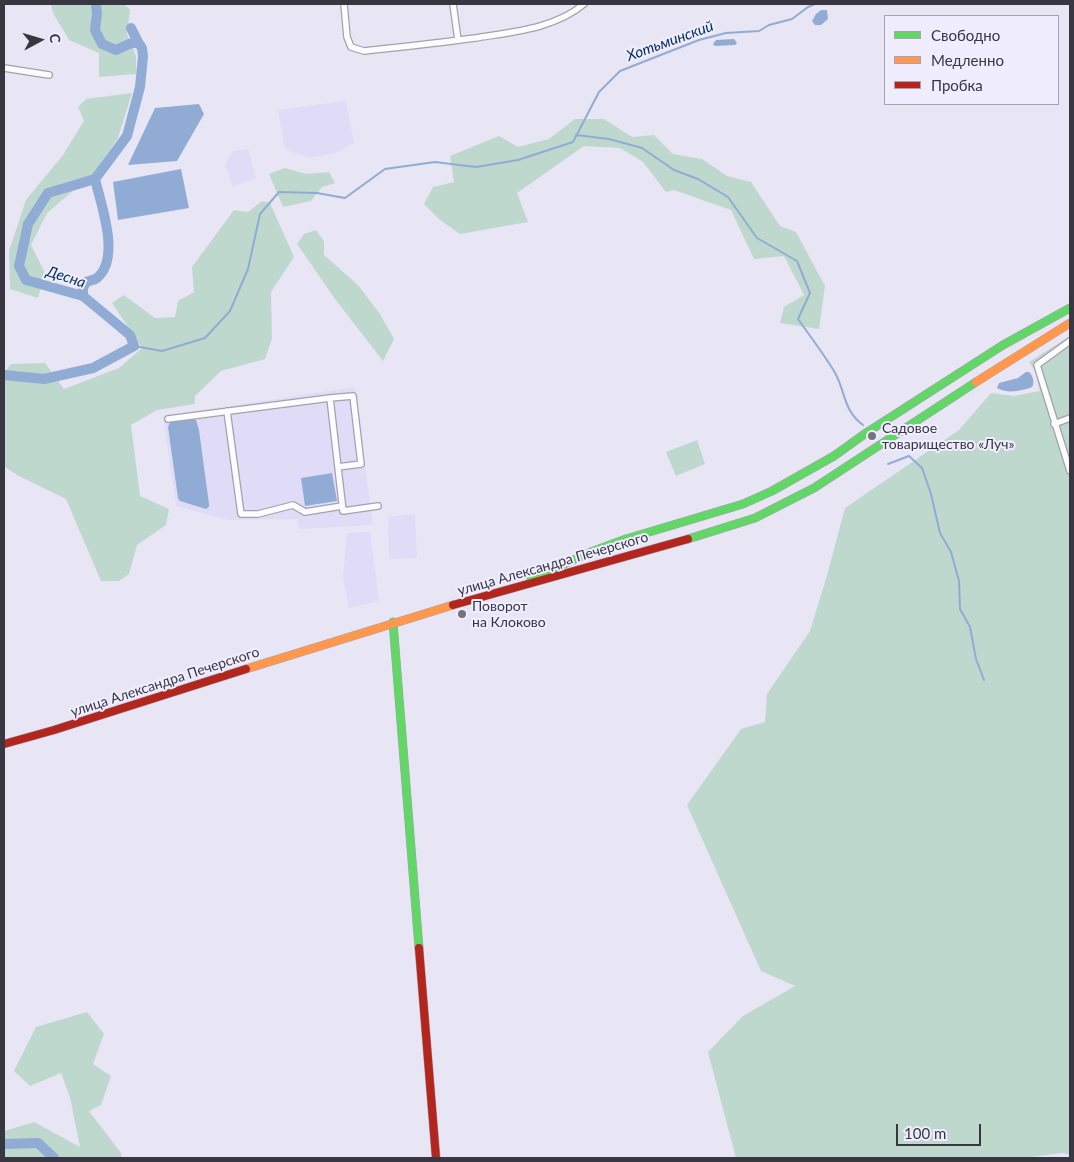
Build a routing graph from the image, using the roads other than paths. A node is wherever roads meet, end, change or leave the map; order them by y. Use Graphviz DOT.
graph roads {
  1 [pos="344,4"];
  2 [pos="453,4"];
  3 [pos="584,4"];
  4 [pos="458,40"];
  5 [pos="4,68"];
  6 [pos="49,75"];
  7 [pos="1070,308"];
  8 [pos="1070,323"];
  9 [pos="1070,341"];
  10 [pos="330,398"];
  11 [pos="226,411"];
  12 [pos="1070,418"];
  13 [pos="168,419"];
  14 [pos="1054,424"];
  15 [pos="338,467"];
  16 [pos="1070,471"];
  17 [pos="342,506"];
  18 [pos="378,506"];
  19 [pos="506,590"];
  20 [pos="394,622"];
  21 [pos="4,744"];
  22 [pos="436,1158"];
  1 -- 4 [label="street"];
  2 -- 4 [label="street"];
  3 -- 4 [label="street"];
  5 -- 6 [label="street"];
  7 -- 19 [label="street"];
  8 -- 19 [label="street, улица Александра Печерского"];
  9 -- 14 [label="street"];
  10 -- 11 [label="street"];
  10 -- 15 [label="street"];
  10 -- 15 [label="street"];
  11 -- 13 [label="street"];
  11 -- 17 [label="street"];
  12 -- 14 [label="street"];
  14 -- 16 [label="street"];
  15 -- 17 [label="street"];
  17 -- 18 [label="street"];
  19 -- 20 [label="street, улица Александра Печерского"];
  20 -- 21 [label="street, улица Александра Печерского"];
  20 -- 22 [label="street"];
}
